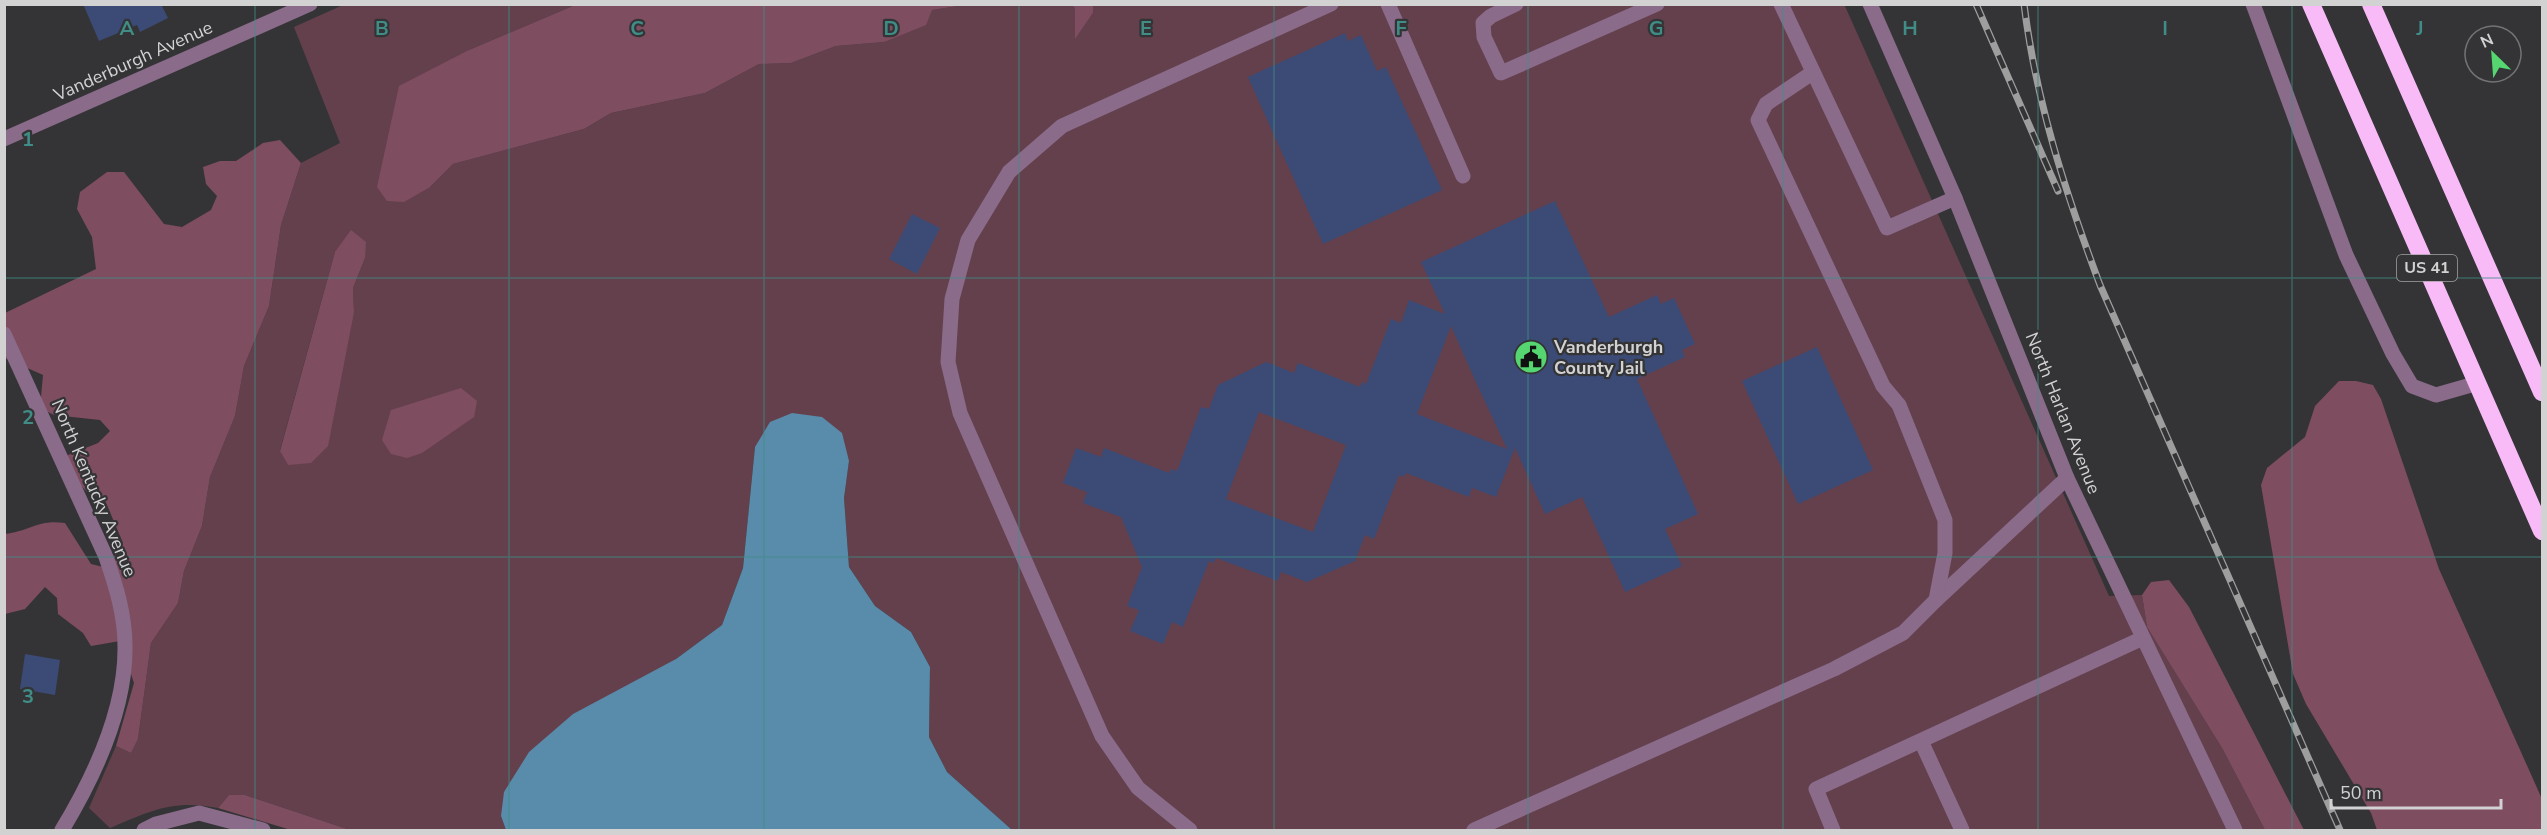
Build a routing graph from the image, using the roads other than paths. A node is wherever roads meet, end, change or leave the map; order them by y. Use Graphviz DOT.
graph roads {
  1 [pos="310,4"];
  2 [pos="1331,4"];
  3 [pos="1388,4"];
  4 [pos="1516,4"];
  5 [pos="1657,4"];
  6 [pos="1781,4"];
  7 [pos="1870,4"];
  8 [pos="2253,4"];
  9 [pos="2311,4"];
  10 [pos="2371,4"];
  11 [pos="1812,73"];
  12 [pos="4,139"];
  13 [pos="1463,176"];
  14 [pos="1955,198"];
  15 [pos="4,334"];
  16 [pos="2478,383"];
  17 [pos="2542,392"];
  18 [pos="2067,478"];
  19 [pos="2542,531"];
  20 [pos="1935,600"];
  21 [pos="2143,638"];
  22 [pos="1921,741"];
  23 [pos="199,813"];
  24 [pos="62,831"];
  25 [pos="144,831"];
  26 [pos="216,831"];
  27 [pos="263,831"];
  28 [pos="1190,831"];
  29 [pos="1474,831"];
  30 [pos="1833,831"];
  31 [pos="1962,831"];
  32 [pos="2235,831"];
  1 -- 12 [label="street, Vanderburgh Avenue"];
  2 -- 28 [label="street"];
  3 -- 13 [label="street"];
  4 -- 5 [label="street"];
  6 -- 11 [label="street"];
  7 -- 14 [label="street, North Harlan Avenue"];
  8 -- 16 [label="street"];
  9 -- 16 [label="highway, US 41"];
  10 -- 17 [label="highway, US 41"];
  11 -- 14 [label="street"];
  11 -- 20 [label="street"];
  14 -- 18 [label="street, North Harlan Avenue"];
  15 -- 24 [label="street, North Kentucky Avenue"];
  16 -- 19 [label="highway, US 41"];
  18 -- 20 [label="street"];
  18 -- 21 [label="street, North Harlan Avenue"];
  20 -- 29 [label="street"];
  21 -- 22 [label="street"];
  21 -- 32 [label="street, North Harlan Avenue"];
  22 -- 30 [label="street"];
  22 -- 31 [label="street"];
  23 -- 25 [label="street"];
  23 -- 26 [label="street"];
  23 -- 27 [label="street"];
}
